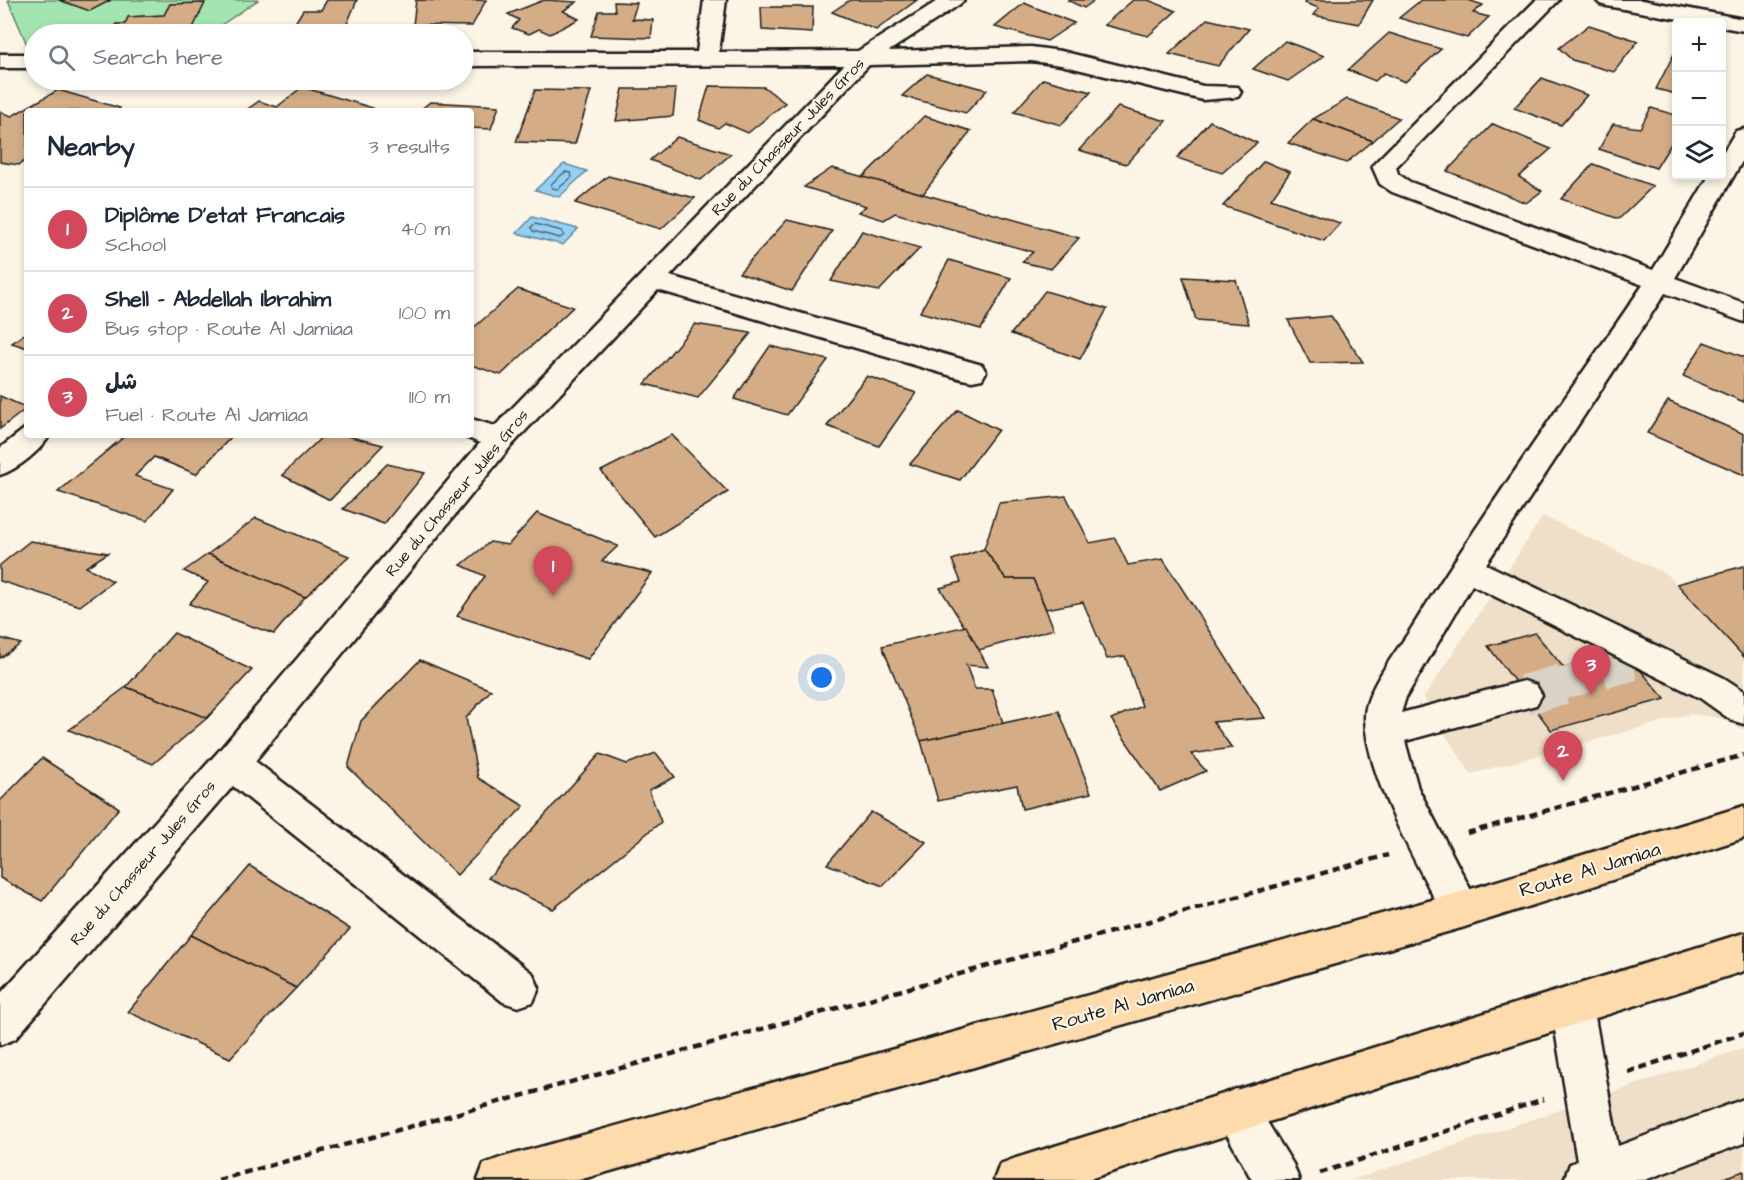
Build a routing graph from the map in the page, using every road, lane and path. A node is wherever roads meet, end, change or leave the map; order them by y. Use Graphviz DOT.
graph roads {
  1 [pos="715,0"];
  2 [pos="953,0"];
  3 [pos="1548,0"];
  4 [pos="1607,0"];
  5 [pos="1744,25"];
  6 [pos="707,57"];
  7 [pos="863,58"];
  8 [pos="474,59"];
  9 [pos="0,61"];
  10 [pos="24,61"];
  11 [pos="1230,92"];
  12 [pos="1744,136"];
  13 [pos="1726,167"];
  14 [pos="1718,180"];
  15 [pos="651,279"];
  16 [pos="1660,281"];
  17 [pos="1744,314"];
  18 [pos="972,372"];
  19 [pos="486,434"];
  20 [pos="31,438"];
  21 [pos="0,464"];
  22 [pos="1466,568"];
  23 [pos="1524,694"];
  24 [pos="1744,710"];
  25 [pos="1384,732"];
  26 [pos="1744,755"];
  27 [pos="231,763"];
  28 [pos="1744,822"];
  29 [pos="1426,844"];
  30 [pos="1461,910"];
  31 [pos="1744,952"];
  32 [pos="518,988"];
  33 [pos="1572,1006"];
  34 [pos="0,1025"];
  35 [pos="1744,1033"];
  36 [pos="1586,1086"];
  37 [pos="1236,1111"];
  38 [pos="1744,1121"];
  39 [pos="1594,1177"];
  40 [pos="1033,1178"];
  41 [pos="1293,1178"];
  42 [pos="218,1180"];
  43 [pos="500,1180"];
  1 -- 6 [label="street"];
  2 -- 7 [label="street, Rue du Chasseur Jules Gros"];
  3 -- 16 [label="street"];
  4 -- 5 [label="street"];
  6 -- 7 [label="street"];
  6 -- 8 [label="street"];
  7 -- 11 [label="street"];
  7 -- 15 [label="street, Rue du Chasseur Jules Gros"];
  9 -- 10 [label="street"];
  12 -- 13 [label="street"];
  14 -- 16 [label="street"];
  15 -- 18 [label="street"];
  15 -- 19 [label="street, Rue du Chasseur Jules Gros"];
  16 -- 17 [label="street"];
  16 -- 22 [label="street"];
  19 -- 27 [label="street, Rue du Chasseur Jules Gros"];
  20 -- 21 [label="street"];
  22 -- 24 [label="street"];
  22 -- 25 [label="street"];
  23 -- 25 [label="street"];
  25 -- 29 [label="street"];
  26 -- 29 [label="path"];
  27 -- 32 [label="street"];
  27 -- 34 [label="street, Rue du Chasseur Jules Gros"];
  28 -- 30 [label="main road, Route Al Jamiaa"];
  29 -- 30 [label="street"];
  29 -- 42 [label="path"];
  30 -- 43 [label="main road, Route Al Jamiaa"];
  31 -- 33 [label="main road"];
  33 -- 36 [label="street"];
  33 -- 37 [label="main road"];
  35 -- 36 [label="path"];
  36 -- 39 [label="street"];
  36 -- 41 [label="path"];
  37 -- 40 [label="main road"];
  37 -- 41 [label="street"];
  38 -- 39 [label="street"];
}
